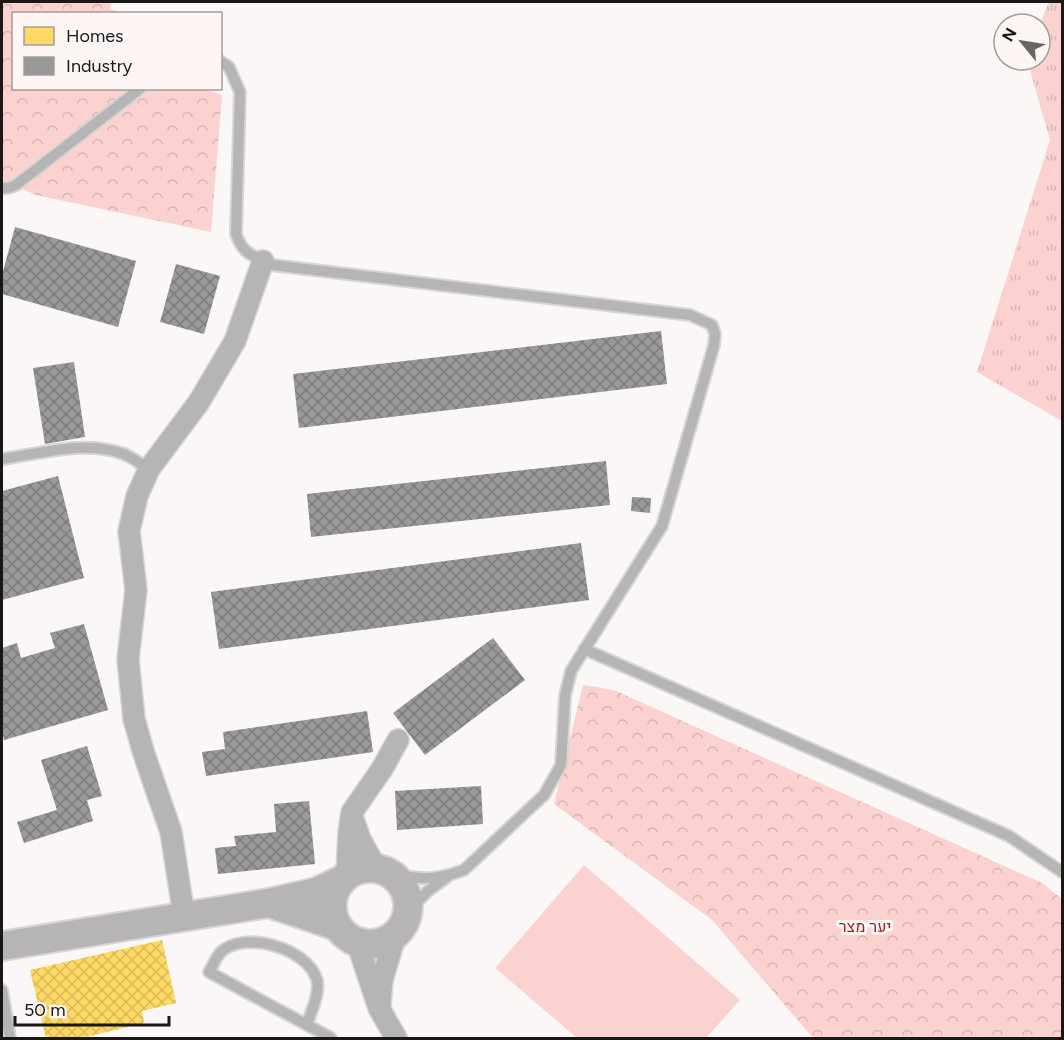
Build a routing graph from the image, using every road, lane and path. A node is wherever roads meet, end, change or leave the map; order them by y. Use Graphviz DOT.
graph roads {
  1 [pos="222,62"];
  2 [pos="138,90"];
  3 [pos="2,188"];
  4 [pos="263,261"];
  5 [pos="2,459"];
  6 [pos="149,469"];
  7 [pos="584,649"];
  8 [pos="398,740"];
  9 [pos="352,812"];
  10 [pos="382,870"];
  11 [pos="1062,872"];
  12 [pos="450,876"];
  13 [pos="344,878"];
  14 [pos="269,903"];
  15 [pos="184,916"];
  16 [pos="402,923"];
  17 [pos="347,934"];
  18 [pos="2,945"];
  19 [pos="2,990"];
  20 [pos="379,1008"];
  21 [pos="311,1031"];
  22 [pos="10,1038"];
  23 [pos="331,1038"];
  24 [pos="396,1038"];
  1 -- 4 [label="lane"];
  2 -- 3 [label="lane"];
  4 -- 6 [label="street"];
  4 -- 7 [label="lane"];
  5 -- 6 [label="lane"];
  6 -- 15 [label="street"];
  7 -- 11 [label="lane"];
  7 -- 12 [label="lane"];
  8 -- 9 [label="street"];
  9 -- 10 [label="street"];
  9 -- 13 [label="street"];
  10 -- 12 [label="lane"];
  10 -- 13 [label="street"];
  10 -- 16 [label="street"];
  12 -- 16 [label="lane"];
  13 -- 14 [label="street"];
  13 -- 17 [label="street"];
  14 -- 15 [label="street"];
  14 -- 17 [label="street"];
  15 -- 18 [label="street"];
  16 -- 17 [label="street"];
  16 -- 20 [label="street"];
  17 -- 20 [label="street"];
  19 -- 22 [label="lane"];
  20 -- 24 [label="street"];
  21 -- 21 [label="lane"];
  21 -- 23 [label="lane"];
}
